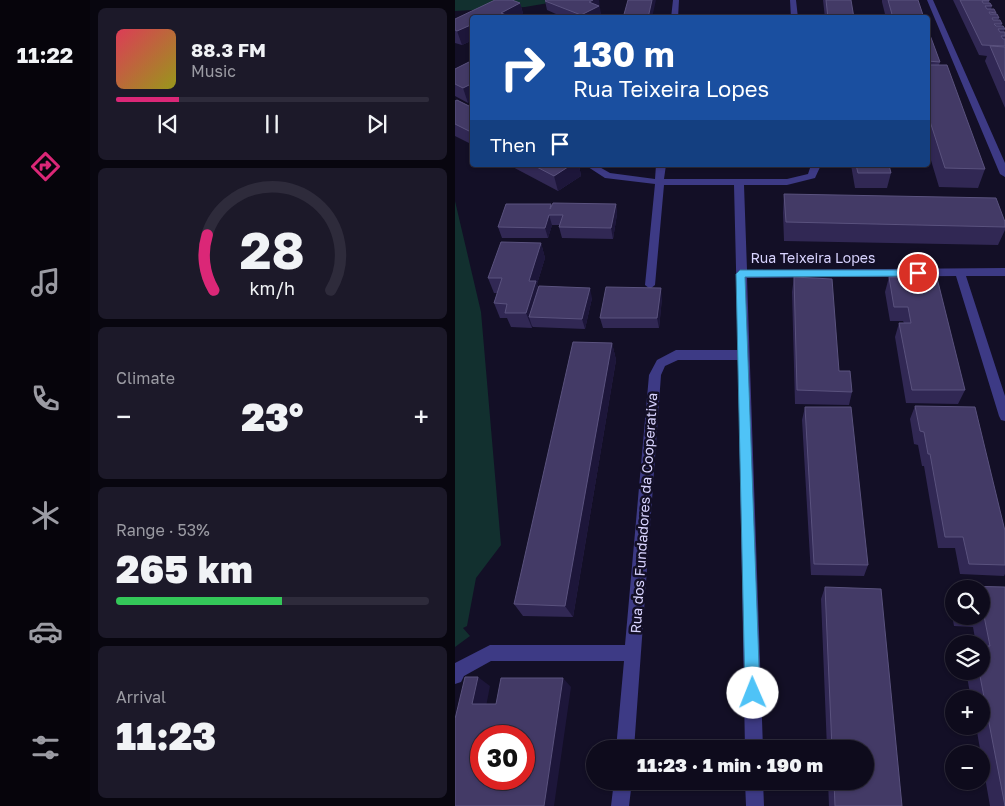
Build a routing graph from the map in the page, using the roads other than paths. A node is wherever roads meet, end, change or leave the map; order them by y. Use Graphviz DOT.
graph roads {
  1 [pos="676,0"];
  2 [pos="793,0"];
  3 [pos="930,0"];
  4 [pos="674,15"];
  5 [pos="795,15"];
  6 [pos="593,167"];
  7 [pos="661,167"];
  8 [pos="815,167"];
  9 [pos="1005,174"];
  10 [pos="660,182"];
  11 [pos="739,182"];
  12 [pos="1005,272"];
  13 [pos="960,273"];
  14 [pos="740,274"];
  15 [pos="650,285"];
  16 [pos="744,355"];
  17 [pos="1005,416"];
  18 [pos="633,653"];
  19 [pos="455,676"];
  20 [pos="626,740"];
  21 [pos="754,740"];
  22 [pos="622,790"];
  23 [pos="755,790"];
  24 [pos="621,806"];
  25 [pos="755,806"];
  1 -- 4 [label="street"];
  2 -- 5 [label="street"];
  3 -- 9 [label="street"];
  6 -- 10 [label="street"];
  7 -- 10 [label="street"];
  8 -- 11 [label="street"];
  10 -- 11 [label="street"];
  10 -- 15 [label="street"];
  11 -- 14 [label="street"];
  12 -- 13 [label="street, Rua Teixeira Lopes"];
  13 -- 14 [label="street, Rua Teixeira Lopes"];
  13 -- 17 [label="street"];
  14 -- 16 [label="street"];
  16 -- 18 [label="street, Rua dos Fundadores da Cooperativa"];
  16 -- 21 [label="street"];
  18 -- 19 [label="street"];
  18 -- 20 [label="street, Rua dos Fundadores da Cooperativa"];
  22 -- 24 [label="street"];
  23 -- 25 [label="street"];
}
